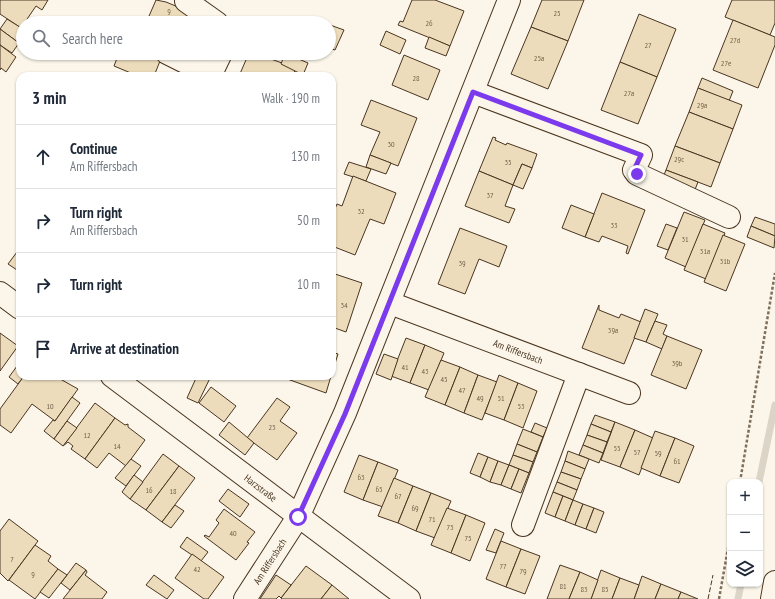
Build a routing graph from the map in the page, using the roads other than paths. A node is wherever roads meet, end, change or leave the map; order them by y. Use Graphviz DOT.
graph roads {
  1 [pos="509,0"];
  2 [pos="186,1"];
  3 [pos="207,16"];
  4 [pos="180,60"];
  5 [pos="218,60"];
  6 [pos="203,72"];
  7 [pos="212,72"];
  8 [pos="473,92"];
  9 [pos="729,217"];
  10 [pos="0,293"];
  11 [pos="390,304"];
  12 [pos="16,305"];
  13 [pos="579,374"];
  14 [pos="117,380"];
  15 [pos="629,394"];
  16 [pos="298,517"];
  17 [pos="523,525"];
  18 [pos="775,582"];
  19 [pos="245,599"];
  20 [pos="409,599"];
  21 [pos="772,599"];
  1 -- 8 [label="street, Am Riffersbach"];
  2 -- 3 [label="street"];
  4 -- 6 [label="street"];
  5 -- 7 [label="street"];
  8 -- 9 [label="street"];
  8 -- 11 [label="street, Am Riffersbach"];
  10 -- 12 [label="street"];
  11 -- 13 [label="street, Am Riffersbach"];
  11 -- 16 [label="street, Am Riffersbach"];
  13 -- 15 [label="street, Am Riffersbach"];
  13 -- 17 [label="street"];
  14 -- 16 [label="street, Harzstraße"];
  16 -- 19 [label="street, Am Riffersbach"];
  16 -- 20 [label="street, Harzstraße"];
  18 -- 21 [label="street"];
}
